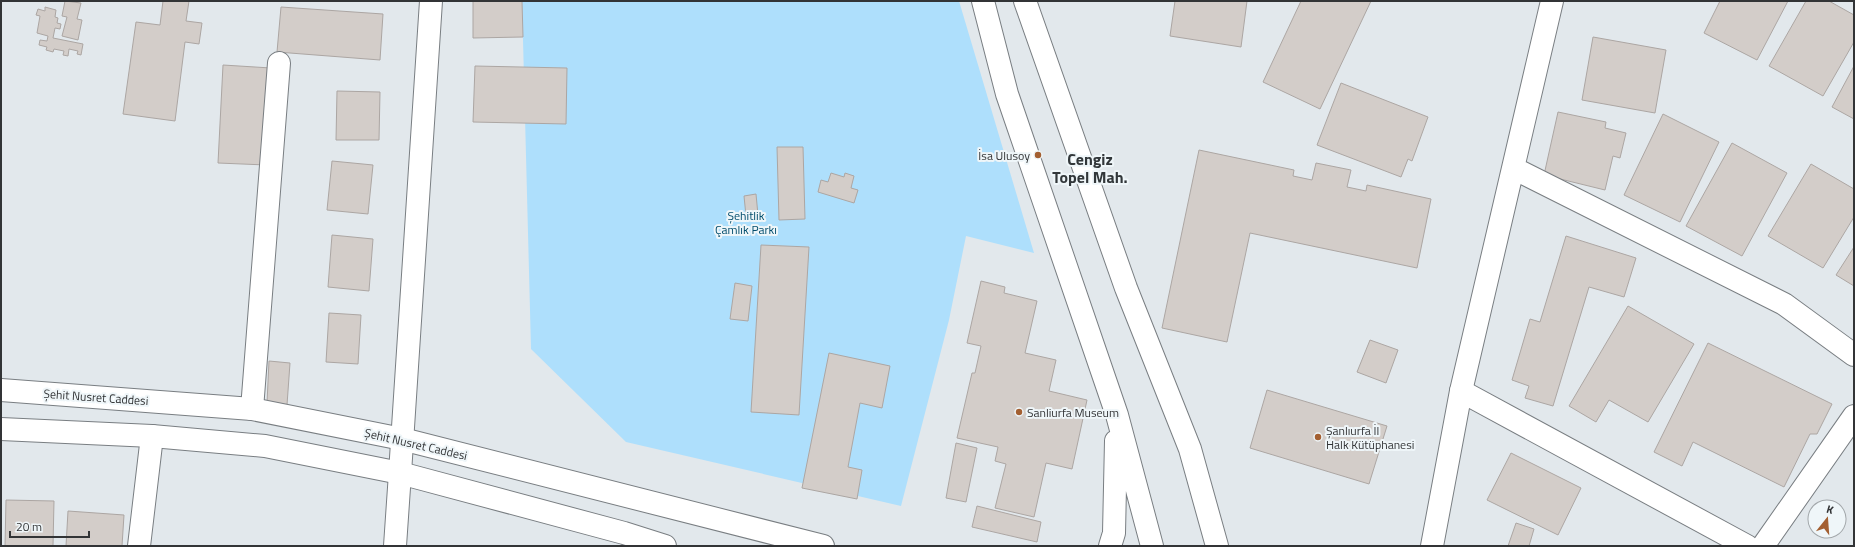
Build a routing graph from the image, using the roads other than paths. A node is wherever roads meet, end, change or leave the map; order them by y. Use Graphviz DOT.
graph roads {
  1 [pos="431,1"];
  2 [pos="982,1"];
  3 [pos="1025,1"];
  4 [pos="1552,1"];
  5 [pos="279,63"];
  6 [pos="1513,168"];
  7 [pos="1854,355"];
  8 [pos="1,390"];
  9 [pos="1461,391"];
  10 [pos="252,409"];
  11 [pos="1117,416"];
  12 [pos="1854,416"];
  13 [pos="1,429"];
  14 [pos="152,436"];
  15 [pos="402,439"];
  16 [pos="400,473"];
  17 [pos="624,540"];
  18 [pos="139,546"];
  19 [pos="395,546"];
  20 [pos="665,546"];
  21 [pos="823,546"];
  22 [pos="1110,546"];
  23 [pos="1152,546"];
  24 [pos="1217,546"];
  25 [pos="1432,546"];
  26 [pos="1747,546"];
  27 [pos="1763,546"];
  1 -- 15 [label="street"];
  2 -- 11 [label="street"];
  3 -- 24 [label="street"];
  4 -- 6 [label="street"];
  5 -- 10 [label="street"];
  6 -- 7 [label="street"];
  6 -- 9 [label="street"];
  8 -- 10 [label="street, Şehit Nusret Caddesi"];
  9 -- 25 [label="street"];
  9 -- 26 [label="street"];
  10 -- 15 [label="street, Şehit Nusret Caddesi"];
  11 -- 22 [label="street"];
  11 -- 23 [label="street"];
  12 -- 27 [label="street"];
  13 -- 14 [label="street"];
  14 -- 16 [label="street"];
  14 -- 18 [label="street"];
  15 -- 16 [label="street"];
  15 -- 21 [label="street, Şehit Nusret Caddesi"];
  16 -- 17 [label="street"];
  16 -- 19 [label="street"];
  17 -- 20 [label="street"];
}
